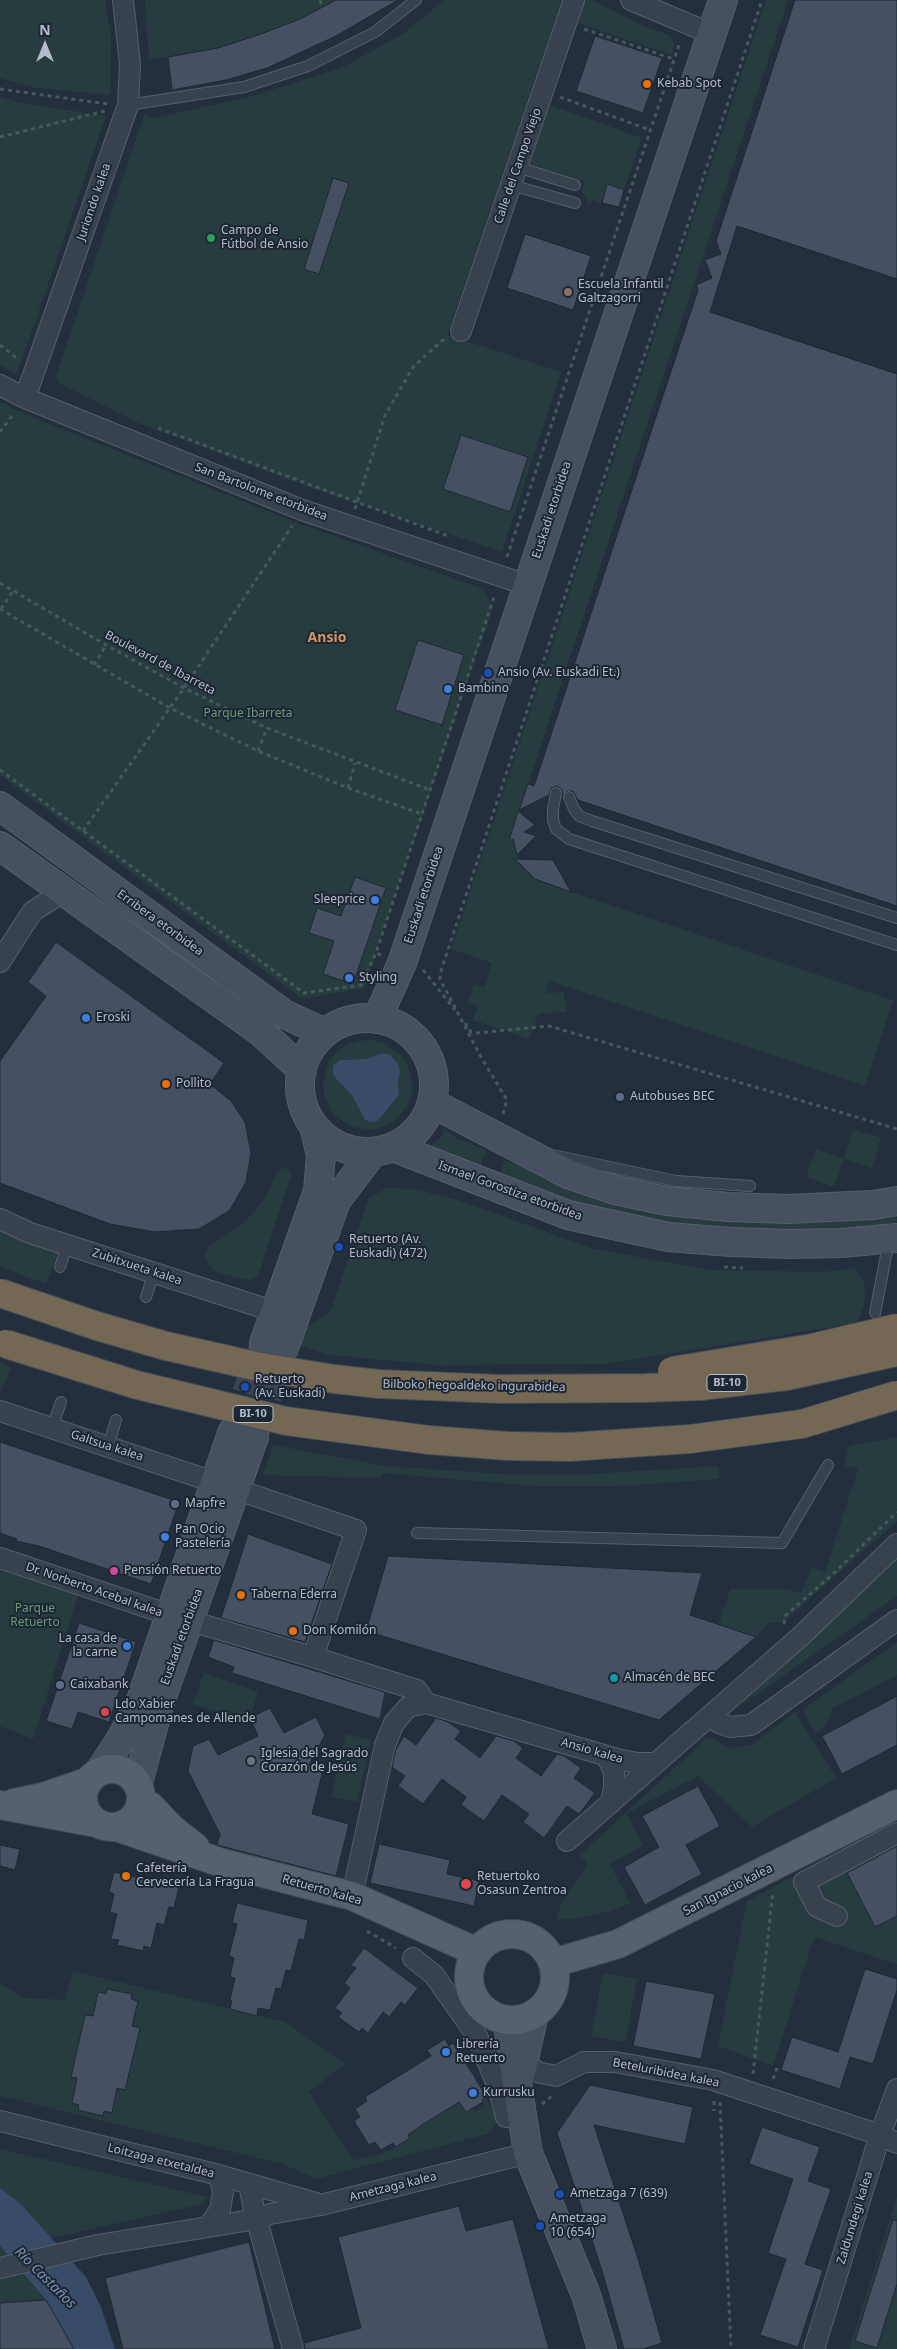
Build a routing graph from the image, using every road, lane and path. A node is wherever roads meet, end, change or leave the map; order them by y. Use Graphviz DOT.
graph roads {
  1 [pos="123,0"];
  2 [pos="320,0"];
  3 [pos="416,0"];
  4 [pos="574,0"];
  5 [pos="630,0"];
  6 [pos="723,0"];
  7 [pos="762,0"];
  8 [pos="323,7"];
  9 [pos="686,24"];
  10 [pos="580,28"];
  11 [pos="712,34"];
  12 [pos="674,59"];
  13 [pos="561,88"];
  14 [pos="0,89"];
  15 [pos="128,105"];
  16 [pos="650,130"];
  17 [pos="0,137"];
  18 [pos="514,176"];
  19 [pos="576,185"];
  20 [pos="575,203"];
  21 [pos="461,332"];
  22 [pos="0,385"];
  23 [pos="25,398"];
  24 [pos="156,428"];
  25 [pos="357,502"];
  26 [pos="302,510"];
  27 [pos="350,526"];
  28 [pos="454,538"];
  29 [pos="498,554"];
  30 [pos="504,567"];
  31 [pos="0,582"];
  32 [pos="527,585"];
  33 [pos="13,591"];
  34 [pos="0,609"];
  35 [pos="106,646"];
  36 [pos="94,665"];
  37 [pos="184,688"];
  38 [pos="170,708"];
  39 [pos="267,728"];
  40 [pos="258,751"];
  41 [pos="355,763"];
  42 [pos="0,770"];
  43 [pos="348,788"];
  44 [pos="430,790"];
  45 [pos="556,793"];
  46 [pos="570,798"];
  47 [pos="0,806"];
  48 [pos="83,831"];
  49 [pos="0,846"];
  50 [pos="64,891"];
  51 [pos="897,918"];
  52 [pos="897,945"];
  53 [pos="376,953"];
  54 [pos="0,962"];
  55 [pos="420,967"];
  56 [pos="460,1017"];
  57 [pos="377,1019"];
  58 [pos="325,1033"];
  59 [pos="302,1070"];
  60 [pos="432,1103"];
  61 [pos="314,1126"];
  62 [pos="502,1129"];
  63 [pos="897,1129"];
  64 [pos="383,1150"];
  65 [pos="750,1186"];
  66 [pos="887,1199"];
  67 [pos="0,1219"];
  68 [pos="893,1239"];
  69 [pos="67,1245"];
  70 [pos="60,1267"];
  71 [pos="154,1273"];
  72 [pos="0,1293"];
  73 [pos="146,1296"];
  74 [pos="276,1312"];
  75 [pos="875,1313"];
  76 [pos="897,1328"];
  77 [pos="0,1342"];
  78 [pos="897,1352"];
  79 [pos="554,1388"];
  80 [pos="897,1395"];
  81 [pos="61,1402"];
  82 [pos="897,1408"];
  83 [pos="0,1411"];
  84 [pos="116,1420"];
  85 [pos="802,1424"];
  86 [pos="52,1428"];
  87 [pos="243,1435"];
  88 [pos="108,1446"];
  89 [pos="828,1465"];
  90 [pos="225,1485"];
  91 [pos="897,1512"];
  92 [pos="417,1533"];
  93 [pos="897,1544"];
  94 [pos="0,1558"];
  95 [pos="179,1618"];
  96 [pos="897,1620"];
  97 [pos="784,1626"];
  98 [pos="313,1657"];
  99 [pos="426,1703"];
  100 [pos="711,1715"];
  101 [pos="607,1756"];
  102 [pos="656,1763"];
  103 [pos="94,1777"];
  104 [pos="139,1793"];
  105 [pos="610,1803"];
  106 [pos="897,1804"];
  107 [pos="0,1805"];
  108 [pos="107,1825"];
  109 [pos="897,1833"];
  110 [pos="566,1841"];
  111 [pos="219,1862"];
  112 [pos="776,1866"];
  113 [pos="352,1896"];
  114 [pos="837,1916"];
  115 [pos="477,1952"];
  116 [pos="413,1958"];
  117 [pos="553,1963"];
  118 [pos="534,2014"];
  119 [pos="507,2020"];
  120 [pos="523,2059"];
  121 [pos="897,2088"];
  122 [pos="751,2093"];
  123 [pos="554,2094"];
  124 [pos="713,2097"];
  125 [pos="521,2108"];
  126 [pos="0,2121"];
  127 [pos="889,2139"];
  128 [pos="528,2154"];
  129 [pos="219,2175"];
  130 [pos="249,2184"];
  131 [pos="269,2190"];
  132 [pos="320,2205"];
  133 [pos="263,2217"];
  134 [pos="210,2226"];
  135 [pos="0,2268"];
  136 [pos="293,2349"];
  137 [pos="602,2349"];
  138 [pos="731,2349"];
  139 [pos="814,2349"];
  1 -- 15 [label="street, Juriondo kalea"];
  2 -- 8 [label="path"];
  3 -- 15 [label="lane"];
  4 -- 18 [label="street, Calle del Campo Viejo"];
  5 -- 9 [label="street"];
  6 -- 11 [label="street, Euskadi etorbidea"];
  7 -- 56 [label="path"];
  9 -- 11 [label="street"];
  9 -- 12 [label="path"];
  10 -- 12 [label="path"];
  11 -- 32 [label="street, Euskadi etorbidea"];
  12 -- 16 [label="path"];
  13 -- 16 [label="path"];
  14 -- 15 [label="path"];
  15 -- 17 [label="path"];
  15 -- 23 [label="street, Juriondo kalea"];
  16 -- 30 [label="path"];
  18 -- 19 [label="lane"];
  18 -- 20 [label="lane"];
  18 -- 21 [label="street, Calle del Campo Viejo"];
  21 -- 25 [label="path"];
  22 -- 23 [label="street, San Bartolome etorbidea"];
  23 -- 26 [label="street, San Bartolome etorbidea"];
  24 -- 25 [label="path"];
  25 -- 27 [label="path"];
  25 -- 28 [label="path"];
  26 -- 27 [label="street, San Bartolome etorbidea"];
  26 -- 37 [label="path"];
  27 -- 30 [label="street, San Bartolome etorbidea"];
  29 -- 30 [label="path"];
  30 -- 32 [label="street, San Bartolome etorbidea"];
  30 -- 44 [label="path"];
  31 -- 33 [label="path, Boulevard de Ibarreta"];
  32 -- 57 [label="street, Euskadi etorbidea"];
  33 -- 34 [label="path"];
  33 -- 35 [label="path, Boulevard de Ibarreta"];
  34 -- 36 [label="path"];
  35 -- 36 [label="path"];
  35 -- 37 [label="path, Boulevard de Ibarreta"];
  36 -- 38 [label="path"];
  37 -- 38 [label="path"];
  37 -- 39 [label="path, Boulevard de Ibarreta"];
  38 -- 40 [label="path"];
  38 -- 48 [label="path"];
  39 -- 40 [label="path"];
  39 -- 41 [label="path, Boulevard de Ibarreta"];
  40 -- 43 [label="path"];
  41 -- 43 [label="path"];
  41 -- 44 [label="path, Boulevard de Ibarreta"];
  42 -- 48 [label="path"];
  43 -- 44 [label="path"];
  45 -- 52 [label="lane"];
  46 -- 51 [label="lane"];
  47 -- 58 [label="street, Erribera etorbidea"];
  48 -- 53 [label="path"];
  49 -- 50 [label="street"];
  50 -- 54 [label="street"];
  50 -- 59 [label="street"];
  55 -- 56 [label="path"];
  56 -- 62 [label="path"];
  56 -- 63 [label="path"];
  57 -- 58 [label="street"];
  57 -- 60 [label="street"];
  58 -- 59 [label="street"];
  59 -- 61 [label="street"];
  60 -- 62 [label="street"];
  60 -- 64 [label="street"];
  61 -- 64 [label="street"];
  61 -- 74 [label="street"];
  62 -- 65 [label="lane"];
  62 -- 66 [label="street"];
  64 -- 68 [label="street, Ismael Gorostiza etorbidea"];
  64 -- 74 [label="street"];
  67 -- 69 [label="street, Zubitxueta kalea"];
  68 -- 75 [label="lane"];
  69 -- 70 [label="lane"];
  69 -- 71 [label="street, Zubitxueta kalea"];
  71 -- 73 [label="lane"];
  71 -- 74 [label="street, Zubitxueta kalea"];
  72 -- 79 [label="highway, Bilboko hegoaldeko ingurabidea / BI-10, bridge"];
  76 -- 79 [label="highway, bridge"];
  77 -- 85 [label="highway, BI-10, bridge"];
  78 -- 79 [label="highway, Bilboko hegoaldeko ingurabidea / BI-10, bridge"];
  80 -- 85 [label="highway, bridge"];
  81 -- 86 [label="lane"];
  82 -- 85 [label="highway, BI-10, bridge"];
  83 -- 86 [label="street, Galtsua kalea"];
  84 -- 88 [label="lane"];
  86 -- 88 [label="street, Galtsua kalea"];
  87 -- 90 [label="street, Euskadi etorbidea"];
  88 -- 90 [label="street, Galtsua kalea"];
  89 -- 92 [label="lane"];
  90 -- 95 [label="street, Euskadi etorbidea"];
  90 -- 98 [label="street, Galtsua kalea"];
  91 -- 97 [label="path"];
  93 -- 100 [label="street"];
  94 -- 95 [label="street, Dr. Norberto Acebal kalea"];
  95 -- 98 [label="street, Dr. Norberto Acebal kalea"];
  95 -- 103 [label="street, Euskadi etorbidea"];
  95 -- 104 [label="street, Euskadi etorbidea"];
  96 -- 100 [label="street"];
  98 -- 99 [label="street, Dr. Norberto Acebal kalea"];
  99 -- 101 [label="street, Ansio kalea"];
  99 -- 113 [label="street"];
  100 -- 102 [label="street"];
  101 -- 102 [label="street, Ansio kalea"];
  101 -- 105 [label="street"];
  102 -- 105 [label="street"];
  103 -- 104 [label="main road"];
  103 -- 107 [label="main road"];
  103 -- 108 [label="main road"];
  104 -- 108 [label="main road"];
  104 -- 111 [label="main road"];
  105 -- 110 [label="street"];
  106 -- 112 [label="main road, San Ignacio kalea"];
  107 -- 108 [label="main road"];
  108 -- 111 [label="main road"];
  109 -- 114 [label="street"];
  111 -- 113 [label="main road, Retuerto kalea"];
  112 -- 117 [label="main road, San Ignacio kalea"];
  112 -- 122 [label="path"];
  113 -- 115 [label="main road, Retuerto kalea"];
  115 -- 117 [label="main road"];
  115 -- 119 [label="main road"];
  116 -- 125 [label="street"];
  117 -- 118 [label="main road"];
  118 -- 119 [label="main road"];
  118 -- 120 [label="street"];
  119 -- 125 [label="street"];
  120 -- 122 [label="street, Beteluribidea kalea"];
  120 -- 125 [label="street"];
  121 -- 127 [label="street, Zaldundegi kalea"];
  122 -- 127 [label="street, Beteluribidea kalea"];
  123 -- 125 [label="path"];
  124 -- 138 [label="path"];
  125 -- 128 [label="street"];
  126 -- 129 [label="street, Loitzaga etxetaldea"];
  127 -- 139 [label="street, Zaldundegi kalea"];
  128 -- 132 [label="street, Ametzaga kalea"];
  128 -- 137 [label="street"];
  129 -- 130 [label="street, Loitzaga etxetaldea"];
  129 -- 134 [label="street"];
  130 -- 131 [label="street, Loitzaga etxetaldea"];
  130 -- 133 [label="street"];
  131 -- 132 [label="street, Loitzaga etxetaldea"];
  131 -- 133 [label="street"];
  132 -- 133 [label="street, Ametzaga kalea"];
  133 -- 134 [label="street, Ametzaga kalea"];
  133 -- 136 [label="street"];
  134 -- 135 [label="street, Ametzaga kalea"];
}
